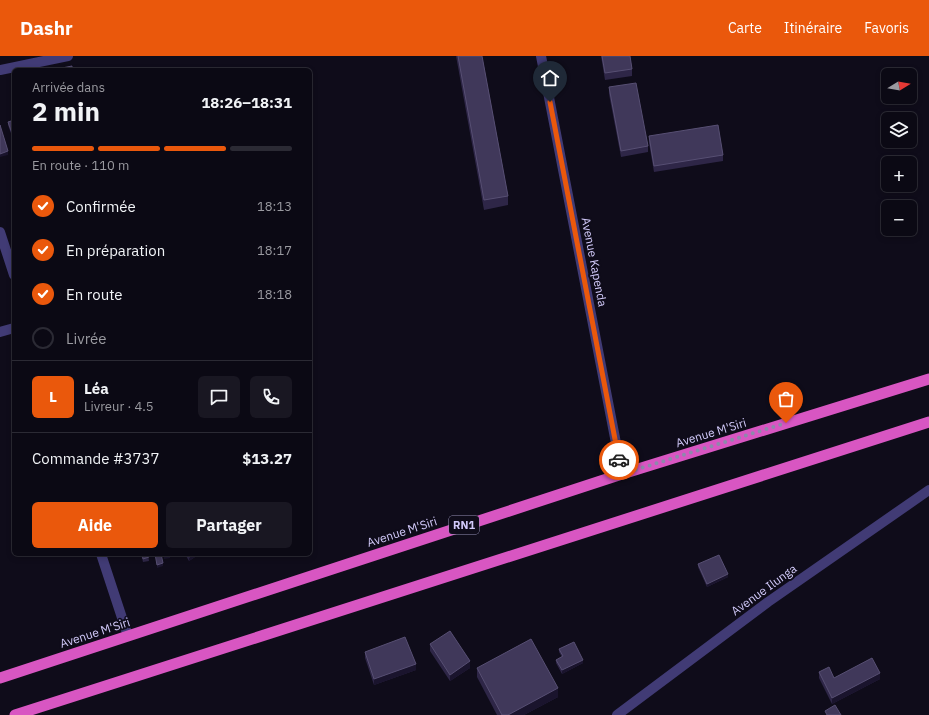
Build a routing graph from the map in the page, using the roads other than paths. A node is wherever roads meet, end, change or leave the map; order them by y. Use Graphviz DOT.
graph roads {
  1 [pos="68,56"];
  2 [pos="541,56"];
  3 [pos="0,70"];
  4 [pos="0,232"];
  5 [pos="12,269"];
  6 [pos="12,329"];
  7 [pos="0,332"];
  8 [pos="929,379"];
  9 [pos="929,422"];
  10 [pos="622,474"];
  11 [pos="929,490"];
  12 [pos="102,556"];
  13 [pos="128,636"];
  14 [pos="0,678"];
  15 [pos="15,715"];
  16 [pos="617,715"];
  1 -- 3 [label="street"];
  2 -- 10 [label="street, Avenue Kapenda"];
  4 -- 5 [label="street"];
  6 -- 7 [label="street"];
  8 -- 10 [label="highway, Avenue M'Siri / RN1"];
  9 -- 15 [label="highway"];
  10 -- 13 [label="highway, Avenue M'Siri / RN1"];
  11 -- 16 [label="street, Avenue Ilunga"];
  12 -- 13 [label="street"];
  13 -- 14 [label="highway, Avenue M'Siri / RN1"];
}
